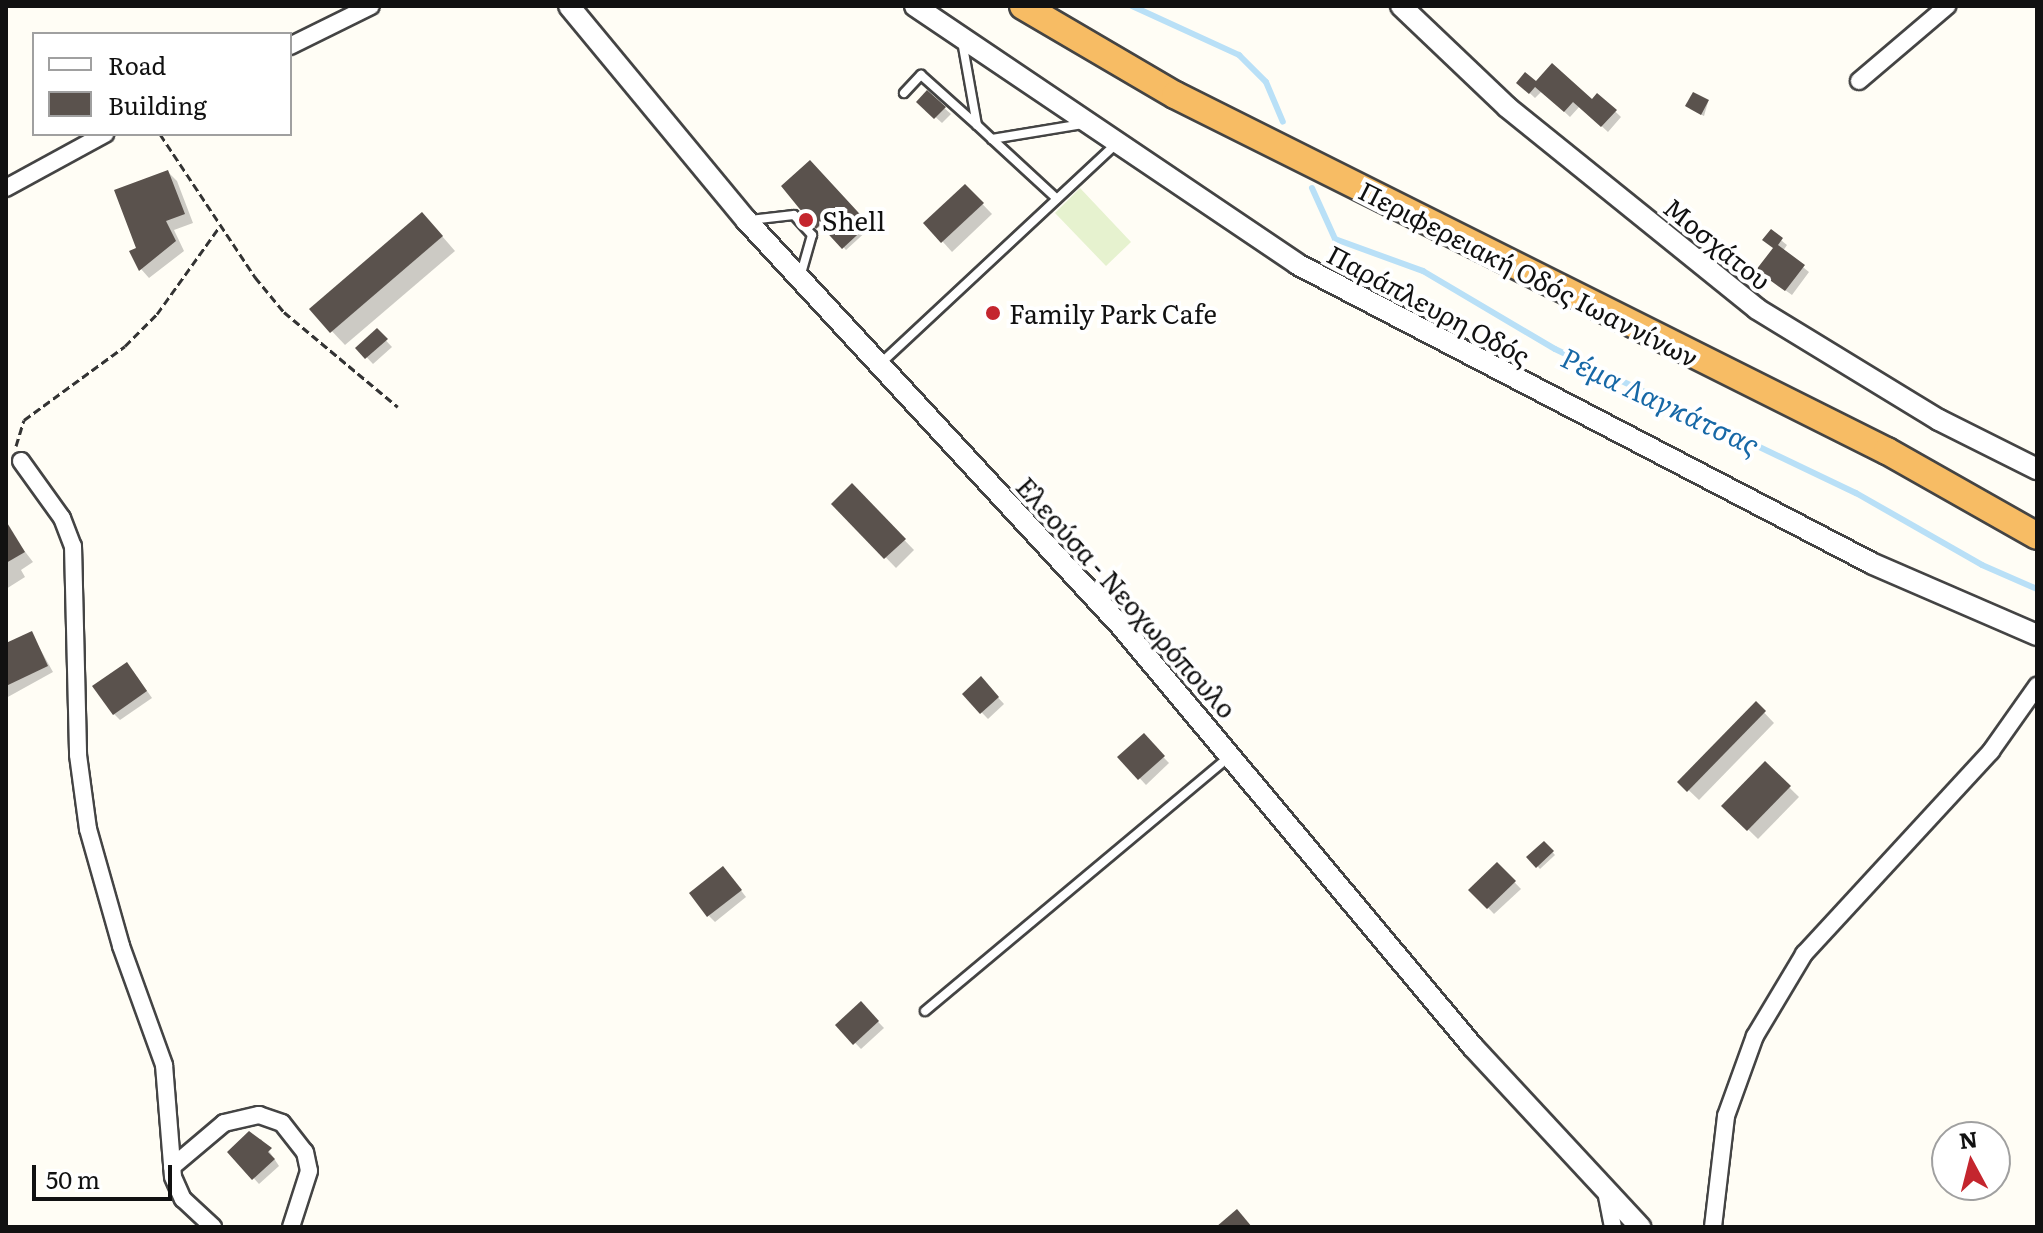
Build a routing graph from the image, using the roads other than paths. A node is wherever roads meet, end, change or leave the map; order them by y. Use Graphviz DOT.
graph roads {
  1 [pos="371,6"];
  2 [pos="569,6"];
  3 [pos="915,6"];
  4 [pos="1023,6"];
  5 [pos="1401,6"];
  6 [pos="1947,6"];
  7 [pos="962,38"];
  8 [pos="292,45"];
  9 [pos="1859,81"];
  10 [pos="904,93"];
  11 [pos="1088,123"];
  12 [pos="977,125"];
  13 [pos="101,136"];
  14 [pos="992,139"];
  15 [pos="1117,143"];
  16 [pos="6,188"];
  17 [pos="1057,199"];
  18 [pos="746,220"];
  19 [pos="800,278"];
  20 [pos="880,365"];
  21 [pos="21,461"];
  22 [pos="2037,469"];
  23 [pos="2037,536"];
  24 [pos="2037,635"];
  25 [pos="2037,686"];
  26 [pos="1233,754"];
  27 [pos="925,1011"];
  28 [pos="172,1167"];
  29 [pos="1606,1191"];
  30 [pos="213,1227"];
  31 [pos="291,1227"];
  32 [pos="1613,1227"];
  33 [pos="1640,1227"];
  34 [pos="1713,1227"];
  1 -- 8 [label="street"];
  2 -- 18 [label="street, Ελεούσα - Νεοχωρόπουλο"];
  3 -- 7 [label="street, Παράπλευρη Οδός"];
  4 -- 23 [label="highway, Περιφερειακή Οδός Ιωαννίνων"];
  5 -- 22 [label="street, Μοσχάτου"];
  6 -- 9 [label="street"];
  7 -- 11 [label="street, Παράπλευρη Οδός"];
  7 -- 12 [label="lane"];
  10 -- 12 [label="lane"];
  11 -- 14 [label="lane"];
  11 -- 15 [label="street, Παράπλευρη Οδός"];
  12 -- 14 [label="lane"];
  13 -- 16 [label="street"];
  14 -- 17 [label="lane"];
  15 -- 17 [label="lane"];
  15 -- 24 [label="street, Παράπλευρη Οδός"];
  17 -- 20 [label="lane"];
  18 -- 19 [label="street, Ελεούσα - Νεοχωρόπουλο"];
  18 -- 19 [label="lane"];
  19 -- 20 [label="street, Ελεούσα - Νεοχωρόπουλο"];
  20 -- 26 [label="street, Ελεούσα - Νεοχωρόπουλο"];
  21 -- 28 [label="street"];
  25 -- 34 [label="street"];
  26 -- 27 [label="lane"];
  26 -- 29 [label="street, Ελεούσα - Νεοχωρόπουλο"];
  28 -- 30 [label="street"];
  28 -- 31 [label="street"];
  29 -- 32 [label="street"];
  29 -- 33 [label="street, Ελεούσα - Νεοχωρόπουλο"];
}
